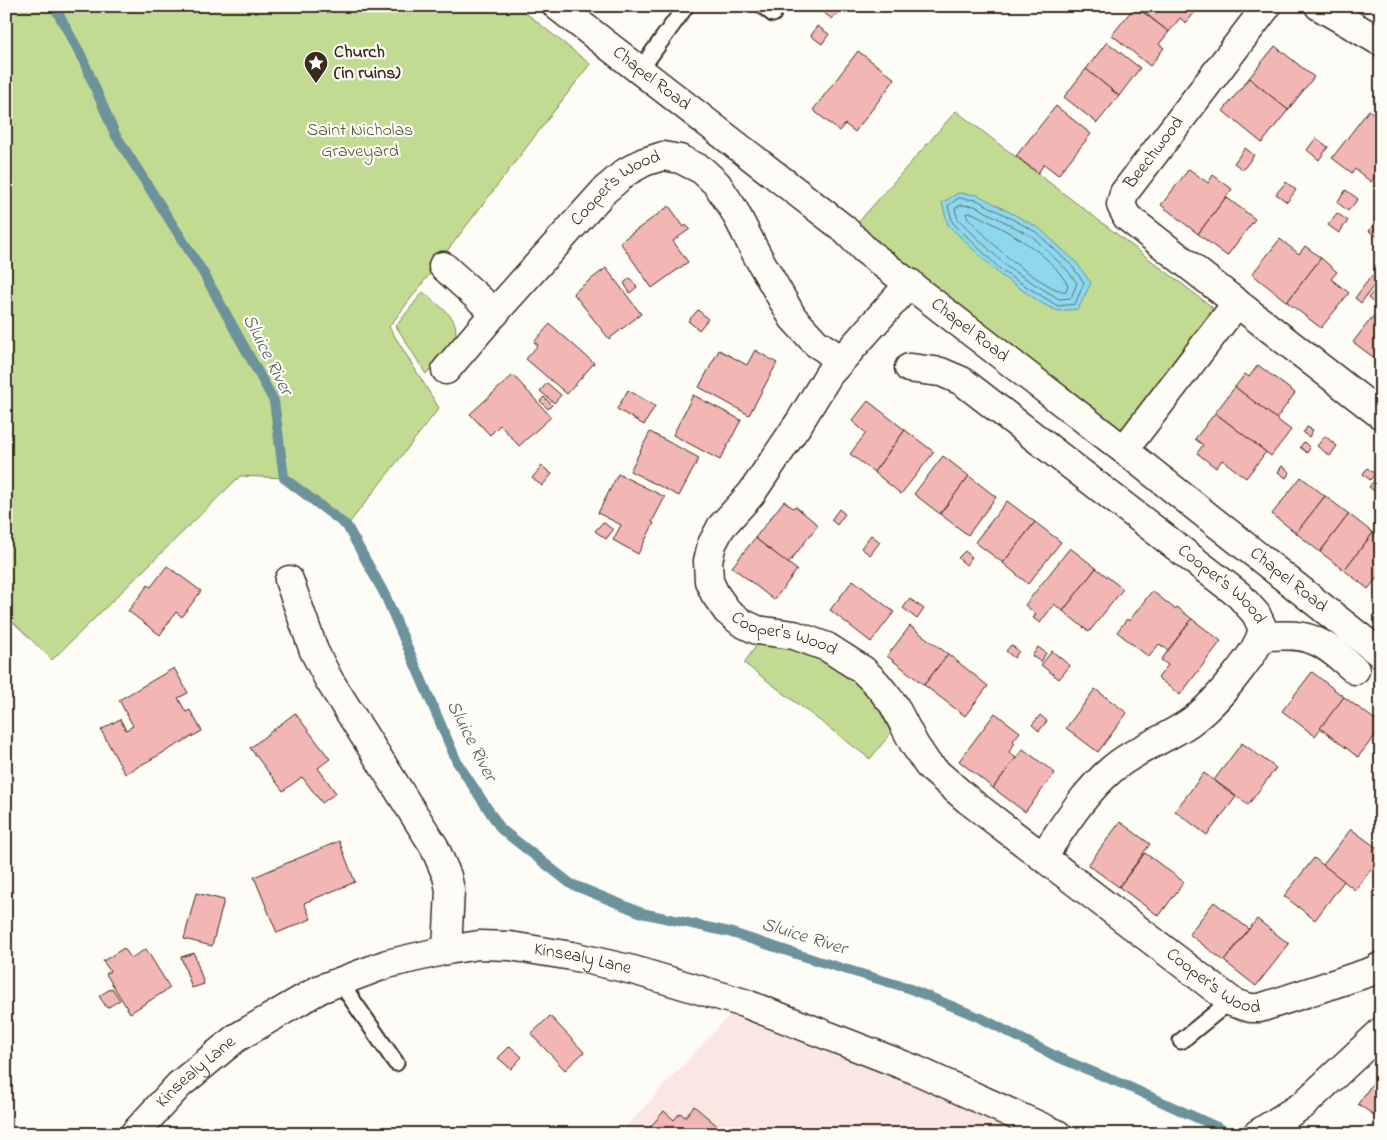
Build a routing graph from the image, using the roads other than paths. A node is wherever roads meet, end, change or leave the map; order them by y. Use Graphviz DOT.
graph roads {
  1 [pos="557,6"];
  2 [pos="686,6"];
  3 [pos="1267,6"];
  4 [pos="1319,6"];
  5 [pos="1381,42"];
  6 [pos="640,70"];
  7 [pos="444,266"];
  8 [pos="910,284"];
  9 [pos="1237,303"];
  10 [pos="495,313"];
  11 [pos="835,367"];
  12 [pos="908,368"];
  13 [pos="446,370"];
  14 [pos="1381,415"];
  15 [pos="1124,450"];
  16 [pos="289,580"];
  17 [pos="1262,636"];
  18 [pos="1381,654"];
  19 [pos="1355,670"];
  20 [pos="1042,856"];
  21 [pos="447,950"];
  22 [pos="1381,966"];
  23 [pos="340,982"];
  24 [pos="1234,1003"];
  25 [pos="1381,1032"];
  26 [pos="1181,1041"];
  27 [pos="396,1063"];
  28 [pos="134,1134"];
  29 [pos="1057,1134"];
  30 [pos="1257,1134"];
  1 -- 6 [label="street, Chapel Road"];
  2 -- 6 [label="lane"];
  3 -- 9 [label="street, Beechwood"];
  4 -- 5 [label="street"];
  6 -- 8 [label="street, Chapel Road"];
  7 -- 10 [label="street"];
  8 -- 11 [label="street, Cooper's Wood"];
  8 -- 15 [label="street, Chapel Road"];
  9 -- 14 [label="street, Beechwood"];
  9 -- 15 [label="street"];
  10 -- 11 [label="street, Cooper's Wood"];
  10 -- 13 [label="street, Cooper's Wood"];
  11 -- 20 [label="street, Cooper's Wood"];
  12 -- 17 [label="street, Cooper's Wood"];
  15 -- 18 [label="street, Chapel Road"];
  16 -- 21 [label="street"];
  17 -- 19 [label="street"];
  17 -- 20 [label="street, Cooper's Wood"];
  20 -- 24 [label="street, Cooper's Wood"];
  21 -- 23 [label="street, Kinsealy Lane"];
  21 -- 29 [label="street, Kinsealy Lane"];
  22 -- 24 [label="street, Cooper's Wood"];
  23 -- 27 [label="lane"];
  23 -- 28 [label="street, Kinsealy Lane"];
  24 -- 26 [label="lane"];
  25 -- 30 [label="street"];
}
